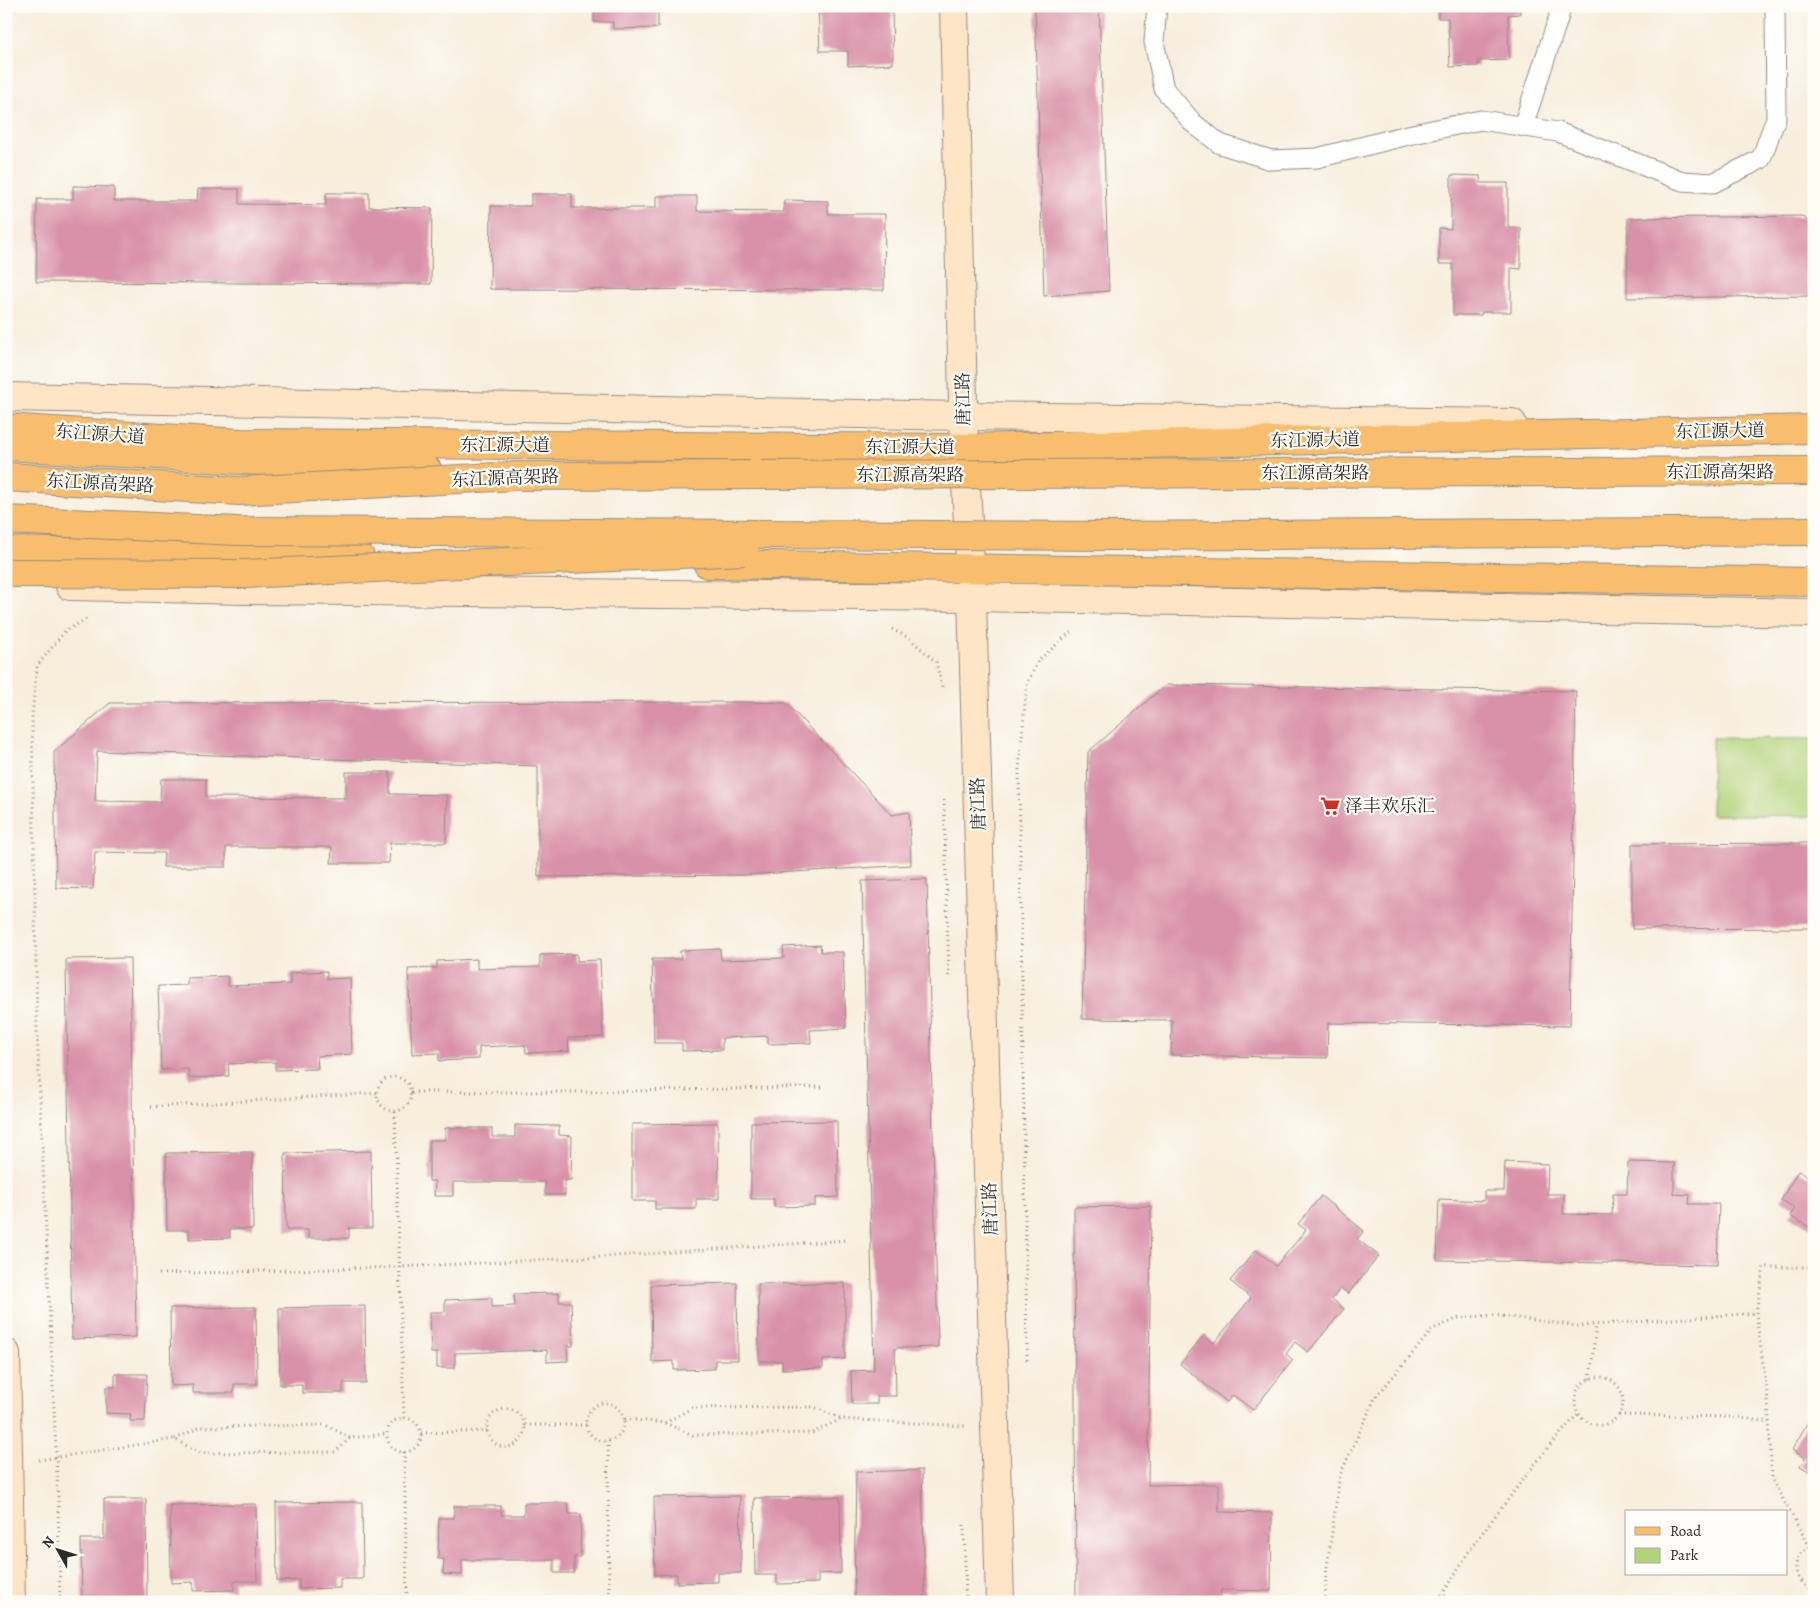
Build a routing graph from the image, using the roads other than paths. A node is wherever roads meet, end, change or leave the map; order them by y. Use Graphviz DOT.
graph roads {
  1 [pos="954,6"];
  2 [pos="1157,6"];
  3 [pos="1561,6"];
  4 [pos="1775,6"];
  5 [pos="1524,126"];
  6 [pos="6,397"];
  7 [pos="963,416"];
  8 [pos="1814,427"];
  9 [pos="6,428"];
  10 [pos="6,446"];
  11 [pos="964,448"];
  12 [pos="1814,472"];
  13 [pos="515,476"];
  14 [pos="6,477"];
  15 [pos="6,520"];
  16 [pos="1814,531"];
  17 [pos="1115,536"];
  18 [pos="6,551"];
  19 [pos="969,569"];
  20 [pos="6,573"];
  21 [pos="1814,582"];
  22 [pos="6,585"];
  23 [pos="972,597"];
  24 [pos="1814,613"];
  25 [pos="6,1353"];
  26 [pos="11,1602"];
  27 [pos="1000,1602"];
  1 -- 7 [label="street, 唐江路"];
  2 -- 5 [label="lane"];
  3 -- 5 [label="lane"];
  4 -- 5 [label="lane"];
  6 -- 7 [label="street"];
  7 -- 8 [label="street"];
  7 -- 11 [label="street, 唐江路"];
  8 -- 11 [label="main road, 东江源大道"];
  9 -- 11 [label="main road, 东江源大道"];
  10 -- 13 [label="main road, bridge"];
  11 -- 19 [label="street, 唐江路"];
  12 -- 13 [label="main road, 东江源高架路, bridge"];
  13 -- 14 [label="main road, 东江源高架路, bridge"];
  15 -- 17 [label="main road, bridge"];
  16 -- 17 [label="main road, bridge"];
  17 -- 20 [label="main road, bridge"];
  18 -- 19 [label="main road"];
  19 -- 21 [label="main road"];
  19 -- 23 [label="street, 唐江路"];
  22 -- 23 [label="street"];
  23 -- 24 [label="street"];
  23 -- 27 [label="street, 唐江路"];
  25 -- 26 [label="street"];
}
